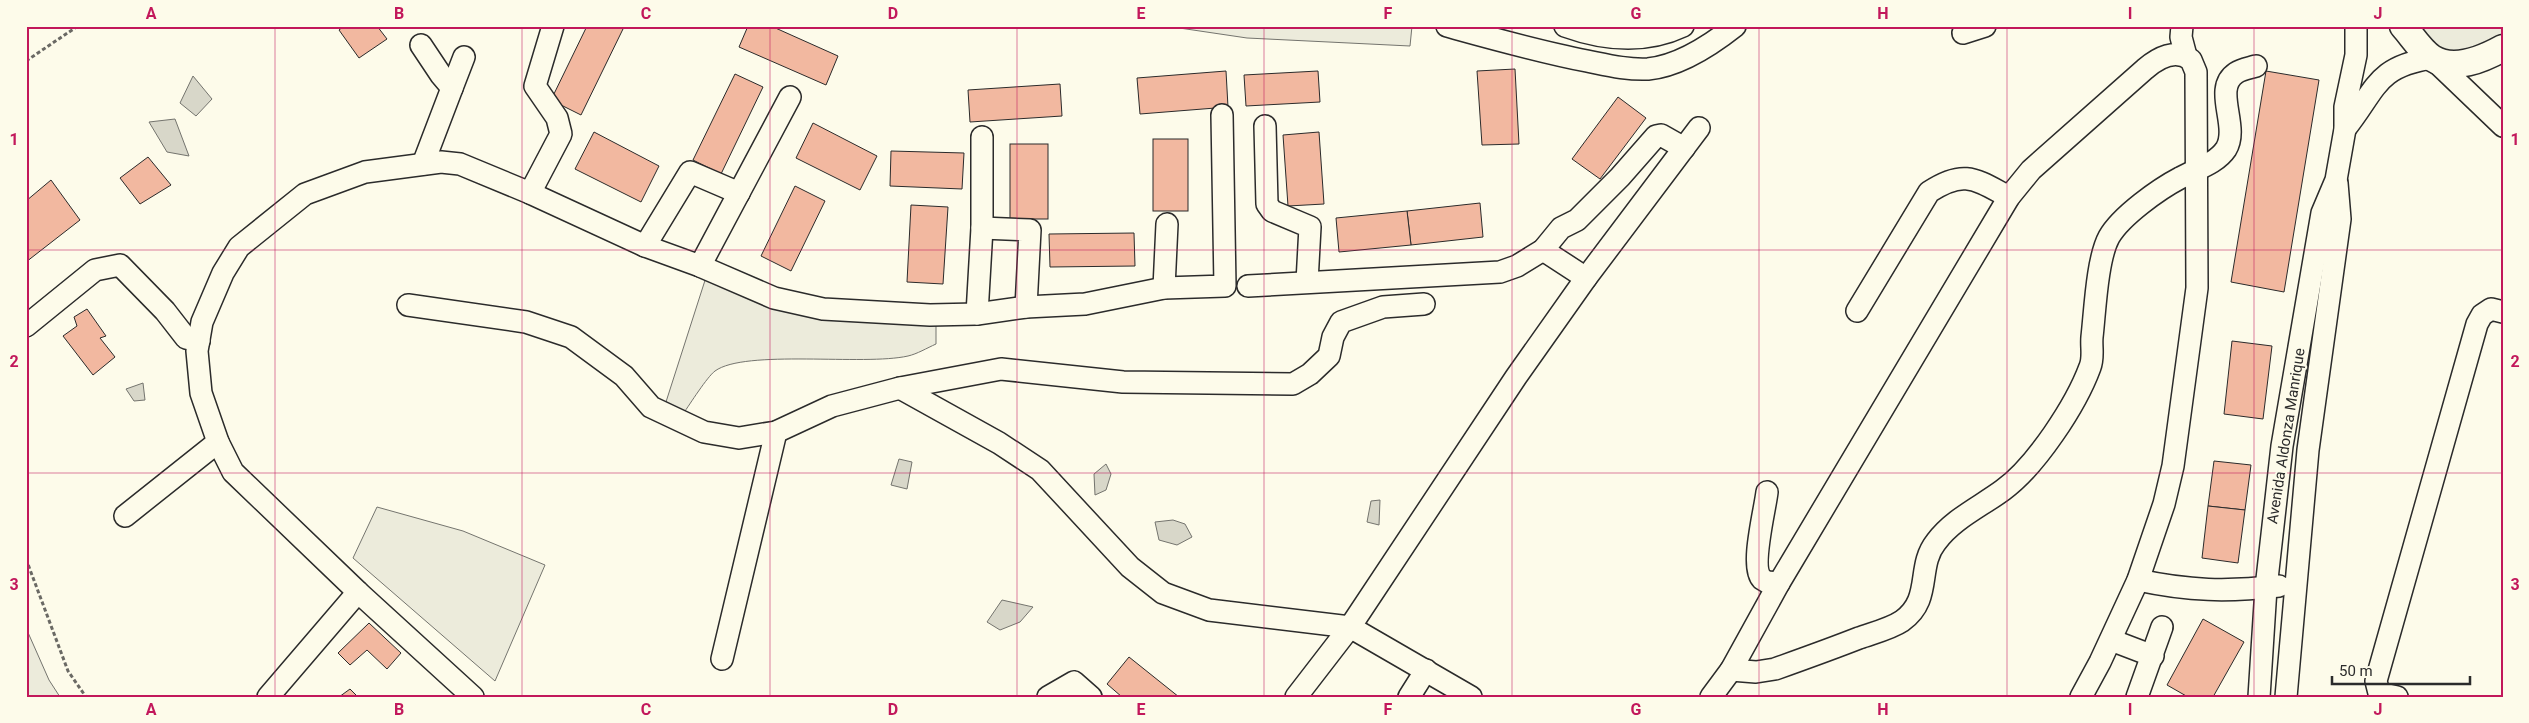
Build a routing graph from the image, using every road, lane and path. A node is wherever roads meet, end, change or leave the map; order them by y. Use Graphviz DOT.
graph roads {
  1 [pos="78,26"];
  2 [pos="553,26"];
  3 [pos="1447,26"];
  4 [pos="1565,26"];
  5 [pos="1684,26"];
  6 [pos="1735,26"];
  7 [pos="1985,26"];
  8 [pos="2182,26"];
  9 [pos="2356,26"];
  10 [pos="2403,26"];
  11 [pos="1963,32"];
  12 [pos="422,45"];
  13 [pos="2503,48"];
  14 [pos="2186,56"];
  15 [pos="464,57"];
  16 [pos="2432,58"];
  17 [pos="26,61"];
  18 [pos="2256,66"];
  19 [pos="452,88"];
  20 [pos="790,97"];
  21 [pos="1222,115"];
  22 [pos="1265,126"];
  23 [pos="2503,126"];
  24 [pos="1699,128"];
  25 [pos="2345,129"];
  26 [pos="982,137"];
  27 [pos="1684,148"];
  28 [pos="423,164"];
  29 [pos="2196,169"];
  30 [pos="2336,180"];
  31 [pos="530,192"];
  32 [pos="739,193"];
  33 [pos="2009,197"];
  34 [pos="1167,224"];
  35 [pos="982,228"];
  36 [pos="645,246"];
  37 [pos="1543,250"];
  38 [pos="700,266"];
  39 [pos="1586,278"];
  40 [pos="1308,282"];
  41 [pos="1248,286"];
  42 [pos="1164,288"];
  43 [pos="1424,304"];
  44 [pos="408,305"];
  45 [pos="1026,307"];
  46 [pos="1857,311"];
  47 [pos="2503,312"];
  48 [pos="978,314"];
  49 [pos="26,326"];
  50 [pos="199,341"];
  51 [pos="900,388"];
  52 [pos="776,432"];
  53 [pos="218,442"];
  54 [pos="1768,492"];
  55 [pos="125,516"];
  56 [pos="26,559"];
  57 [pos="2138,580"];
  58 [pos="1779,583"];
  59 [pos="2296,584"];
  60 [pos="2266,588"];
  61 [pos="358,592"];
  62 [pos="1350,627"];
  63 [pos="2162,627"];
  64 [pos="2111,640"];
  65 [pos="2153,656"];
  66 [pos="722,659"];
  67 [pos="1426,670"];
  68 [pos="1731,670"];
  69 [pos="86,697"];
  70 [pos="268,697"];
  71 [pos="473,697"];
  72 [pos="1048,697"];
  73 [pos="1091,697"];
  74 [pos="1296,697"];
  75 [pos="1409,697"];
  76 [pos="1471,697"];
  77 [pos="1711,697"];
  78 [pos="2081,697"];
  79 [pos="2137,697"];
  80 [pos="2259,697"];
  81 [pos="2286,697"];
  82 [pos="2397,697"];
  1 -- 17 [label="path"];
  2 -- 31 [label="street"];
  3 -- 6 [label="street"];
  4 -- 5 [label="street"];
  7 -- 11 [label="street"];
  8 -- 14 [label="street"];
  9 -- 25 [label="street, Avenida Aldonza Manrique"];
  10 -- 16 [label="main road"];
  12 -- 19 [label="street"];
  13 -- 16 [label="main road"];
  14 -- 29 [label="street"];
  14 -- 33 [label="street"];
  15 -- 19 [label="street"];
  16 -- 23 [label="street"];
  16 -- 25 [label="street, Avenida Aldonza Manrique"];
  18 -- 29 [label="street"];
  19 -- 28 [label="street"];
  20 -- 32 [label="street"];
  21 -- 42 [label="street"];
  22 -- 40 [label="street"];
  24 -- 27 [label="street"];
  25 -- 30 [label="street, Avenida Aldonza Manrique"];
  26 -- 35 [label="street"];
  27 -- 37 [label="street"];
  27 -- 39 [label="street"];
  28 -- 31 [label="street"];
  28 -- 50 [label="street"];
  29 -- 57 [label="street"];
  29 -- 68 [label="street"];
  30 -- 59 [label="street, Avenida Aldonza Manrique"];
  30 -- 60 [label="street, Avenida Aldonza Manrique"];
  31 -- 36 [label="street"];
  32 -- 36 [label="street"];
  32 -- 38 [label="street"];
  33 -- 46 [label="street"];
  33 -- 58 [label="street"];
  34 -- 42 [label="street"];
  35 -- 45 [label="street"];
  35 -- 48 [label="street"];
  36 -- 38 [label="street"];
  37 -- 39 [label="street"];
  37 -- 40 [label="street"];
  38 -- 48 [label="street"];
  39 -- 62 [label="street"];
  40 -- 41 [label="street"];
  42 -- 45 [label="street"];
  43 -- 51 [label="street"];
  44 -- 52 [label="street"];
  45 -- 48 [label="street"];
  47 -- 82 [label="street"];
  49 -- 50 [label="street"];
  50 -- 53 [label="street"];
  51 -- 52 [label="street"];
  51 -- 62 [label="street"];
  52 -- 66 [label="street"];
  53 -- 55 [label="street"];
  53 -- 61 [label="street"];
  54 -- 58 [label="street"];
  56 -- 69 [label="path"];
  57 -- 60 [label="street"];
  57 -- 64 [label="street"];
  58 -- 68 [label="street"];
  59 -- 60 [label="street"];
  59 -- 81 [label="street, Avenida Aldonza Manrique"];
  60 -- 80 [label="street, Avenida Aldonza Manrique"];
  61 -- 70 [label="street"];
  61 -- 71 [label="street"];
  62 -- 67 [label="street"];
  62 -- 74 [label="street"];
  63 -- 65 [label="street"];
  64 -- 65 [label="street"];
  64 -- 78 [label="street"];
  65 -- 79 [label="street"];
  67 -- 75 [label="street"];
  67 -- 76 [label="street"];
  68 -- 77 [label="street"];
  72 -- 73 [label="street"];
}
